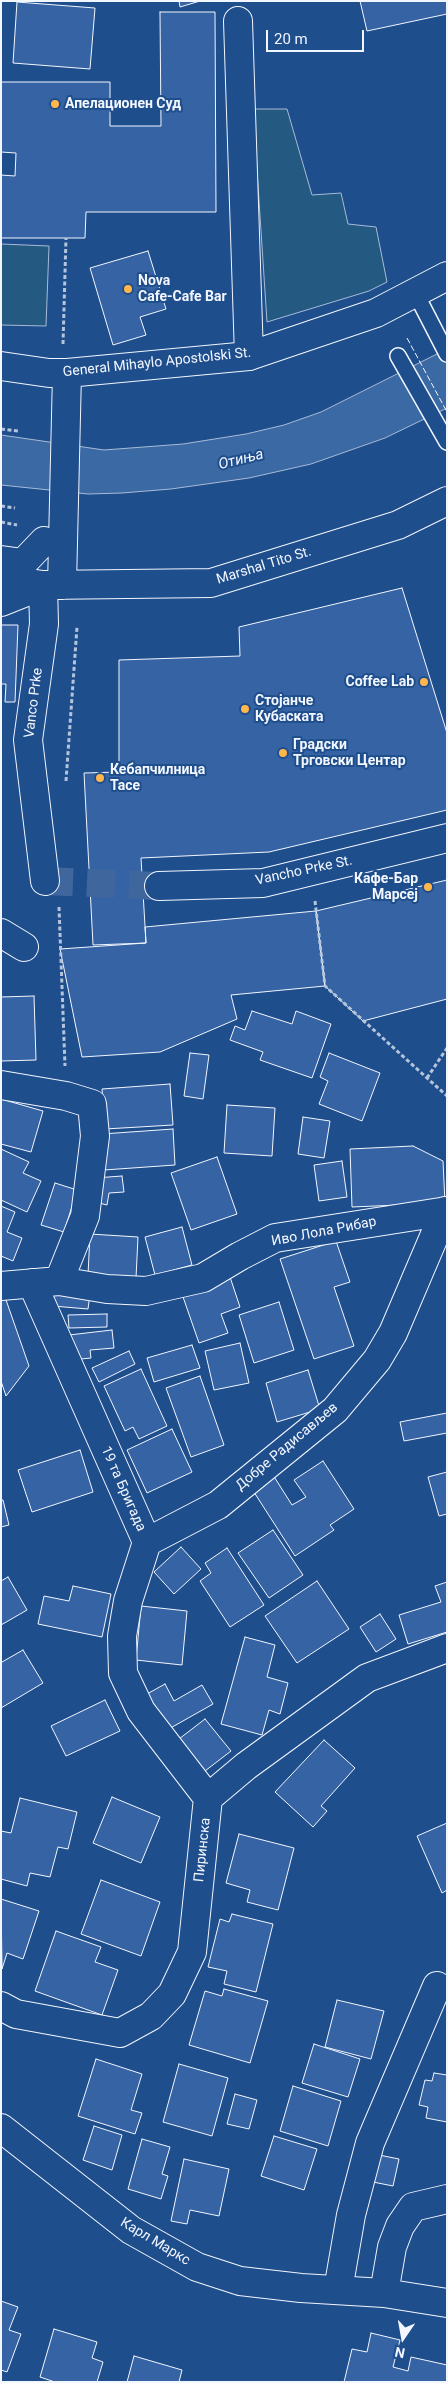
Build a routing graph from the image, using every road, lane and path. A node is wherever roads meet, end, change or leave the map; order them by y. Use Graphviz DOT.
graph roads {
  1 [pos="238,21"];
  2 [pos="66,238"];
  3 [pos="447,276"];
  4 [pos="415,292"];
  5 [pos="63,345"];
  6 [pos="447,354"];
  7 [pos="249,356"];
  8 [pos="398,356"];
  9 [pos="1,366"];
  10 [pos="58,373"];
  11 [pos="1,430"];
  12 [pos="18,431"];
  13 [pos="447,442"];
  14 [pos="447,501"];
  15 [pos="1,506"];
  16 [pos="15,508"];
  17 [pos="1,522"];
  18 [pos="16,530"];
  19 [pos="50,533"];
  20 [pos="1,560"];
  21 [pos="1,579"];
  22 [pos="52,585"];
  23 [pos="1,602"];
  24 [pos="447,838"];
  25 [pos="45,881"];
  26 [pos="159,886"];
  27 [pos="315,900"];
  28 [pos="1,933"];
  29 [pos="24,947"];
  30 [pos="447,1048"];
  31 [pos="427,1078"];
  32 [pos="1,1085"];
  33 [pos="447,1096"];
  34 [pos="446,1211"];
  35 [pos="59,1281"];
  36 [pos="32,1284"];
  37 [pos="1,1286"];
  38 [pos="147,1542"];
  39 [pos="447,1648"];
  40 [pos="208,1798"];
  41 [pos="437,1986"];
  42 [pos="1,2006"];
  43 [pos="1,2128"];
  44 [pos="447,2199"];
  45 [pos="338,2290"];
  46 [pos="384,2293"];
  47 [pos="447,2303"];
  1 -- 7 [label="street"];
  2 -- 5 [label="path"];
  3 -- 4 [label="street, General Mihaylo Apostolski St."];
  4 -- 6 [label="lane"];
  4 -- 7 [label="street, General Mihaylo Apostolski St."];
  7 -- 10 [label="street, General Mihaylo Apostolski St."];
  8 -- 13 [label="lane"];
  9 -- 10 [label="street, General Mihaylo Apostolski St."];
  10 -- 19 [label="street, Vanco Prke"];
  11 -- 12 [label="path"];
  14 -- 22 [label="street, Marshal Tito St."];
  15 -- 16 [label="path"];
  17 -- 18 [label="path"];
  19 -- 20 [label="street"];
  19 -- 22 [label="street, Vanco Prke"];
  21 -- 22 [label="street"];
  22 -- 23 [label="street"];
  22 -- 25 [label="street, Vanco Prke"];
  24 -- 26 [label="street, Vancho Prke St."];
  27 -- 31 [label="path"];
  28 -- 29 [label="street"];
  30 -- 31 [label="path"];
  31 -- 33 [label="path"];
  32 -- 35 [label="street"];
  34 -- 35 [label="street, Иво Лола Рибар"];
  34 -- 38 [label="street, Добре Радисављев"];
  35 -- 36 [label="street, Иво Лола Рибар"];
  36 -- 37 [label="street, Иво Лола Рибар"];
  36 -- 38 [label="street, 19 та Бригада"];
  38 -- 40 [label="street, 19 та Бригада"];
  39 -- 40 [label="street, Пиринска"];
  40 -- 42 [label="street, Пиринска"];
  41 -- 45 [label="street"];
  43 -- 45 [label="street, Карл Маркс"];
  44 -- 46 [label="street"];
  45 -- 46 [label="street, Карл Маркс"];
  46 -- 47 [label="street, Карл Маркс"];
}
